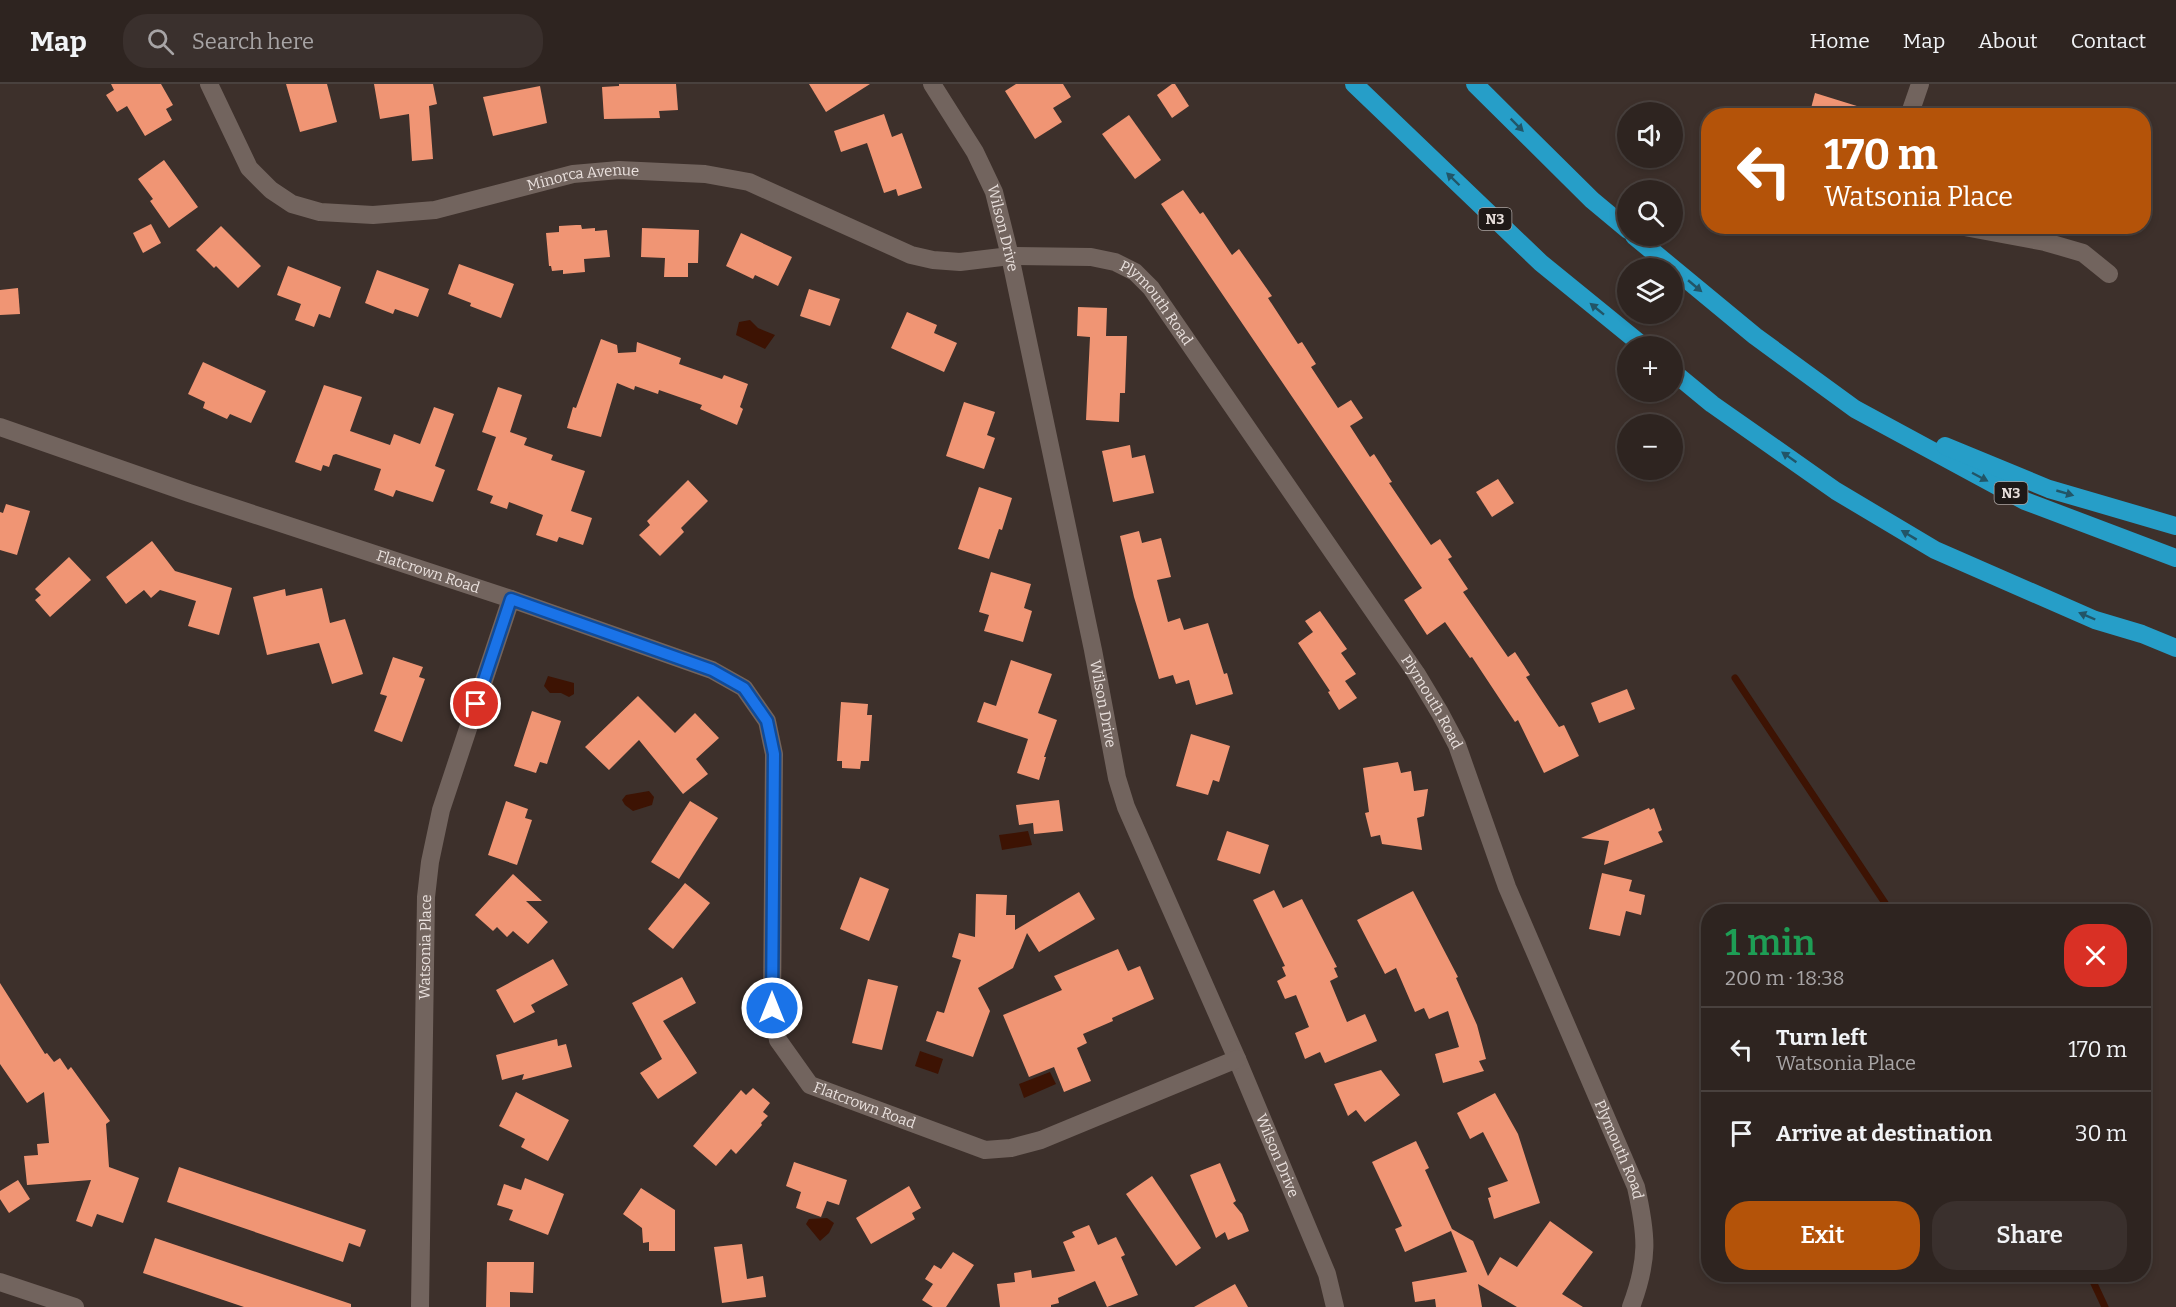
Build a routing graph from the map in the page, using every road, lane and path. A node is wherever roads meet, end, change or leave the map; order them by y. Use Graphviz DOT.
graph roads {
  1 [pos="209,84"];
  2 [pos="932,84"];
  3 [pos="1354,84"];
  4 [pos="1475,84"];
  5 [pos="1920,84"];
  6 [pos="1912,108"];
  7 [pos="1617,221"];
  8 [pos="2002,234"];
  9 [pos="1646,246"];
  10 [pos="1010,256"];
  11 [pos="2109,274"];
  12 [pos="1631,336"];
  13 [pos="1683,380"];
  14 [pos="1855,409"];
  15 [pos="0,427"];
  16 [pos="2176,526"];
  17 [pos="2176,558"];
  18 [pos="511,599"];
  19 [pos="2142,634"];
  20 [pos="2176,642"];
  21 [pos="2176,648"];
  22 [pos="1237,1059"];
  23 [pos="0,1282"];
  24 [pos="75,1307"];
  25 [pos="420,1307"];
  26 [pos="1335,1307"];
  27 [pos="1631,1307"];
  1 -- 10 [label="street, Minorca Avenue"];
  2 -- 10 [label="street, Wilson Drive"];
  12 -- 3 [label="highway, N3, one-way"];
  4 -- 7 [label="highway, one-way"];
  5 -- 6 [label="street"];
  8 -- 11 [label="street"];
  9 -- 14 [label="highway, N3, one-way"];
  10 -- 22 [label="street, Wilson Drive"];
  10 -- 27 [label="street, Plymouth Road"];
  19 -- 13 [label="highway, one-way"];
  14 -- 16 [label="highway, one-way"];
  14 -- 17 [label="highway, N3, one-way"];
  15 -- 18 [label="street, Flatcrown Road"];
  18 -- 22 [label="street, Flatcrown Road"];
  18 -- 25 [label="street, Watsonia Place"];
  19 -- 20 [label="highway"];
  19 -- 21 [label="highway"];
  22 -- 26 [label="street, Wilson Drive"];
  23 -- 24 [label="street"];
}
